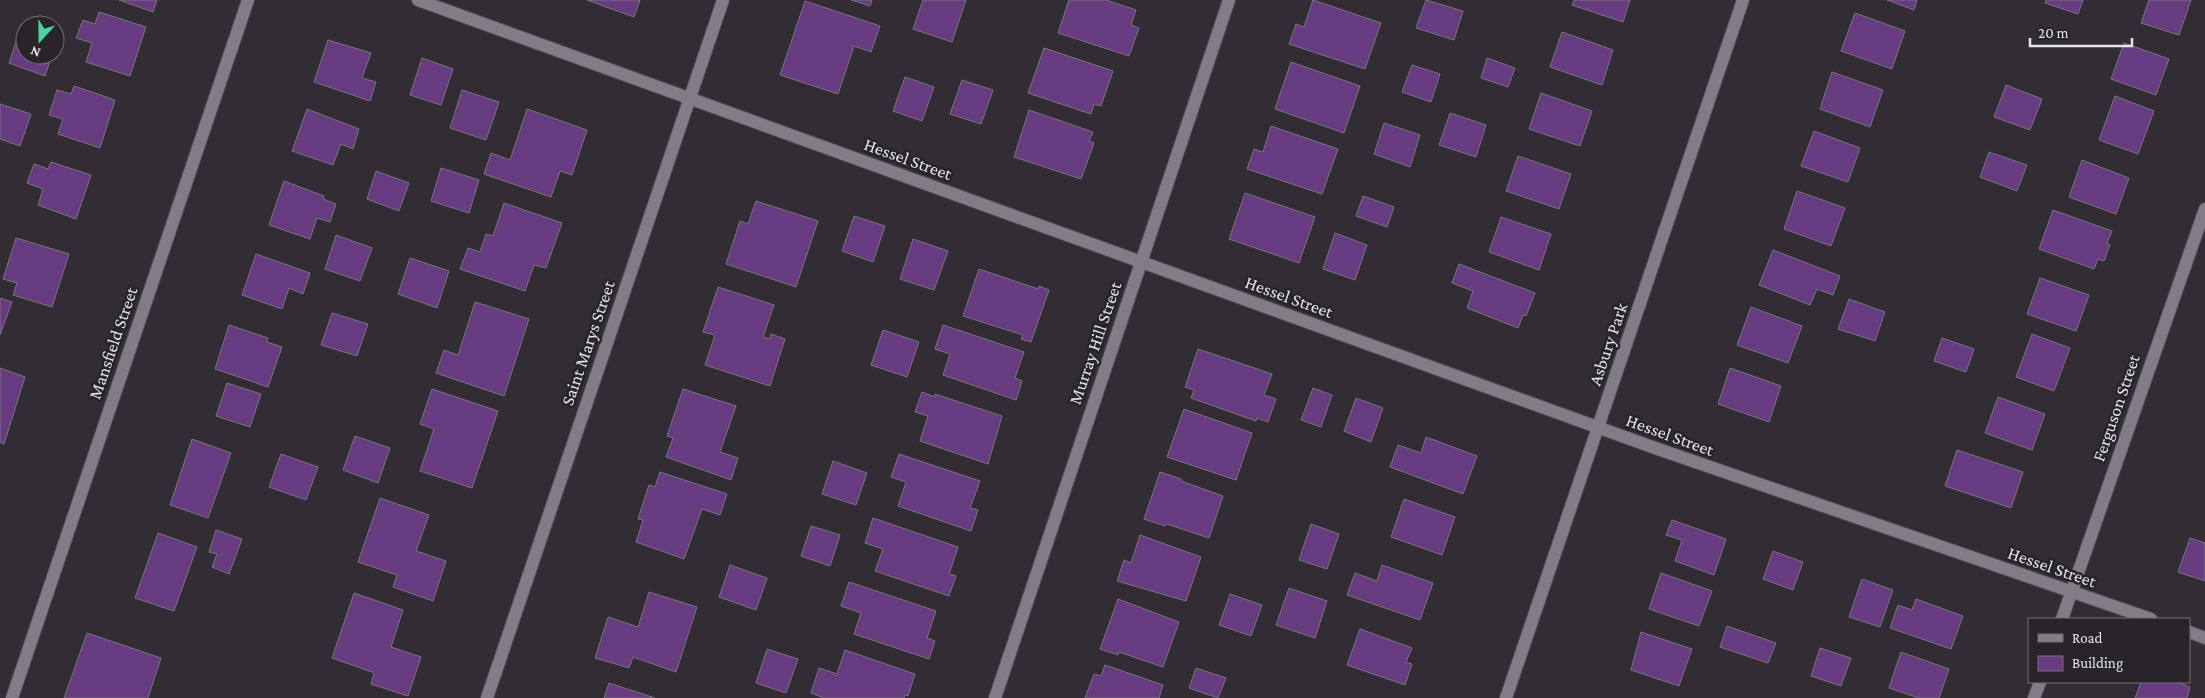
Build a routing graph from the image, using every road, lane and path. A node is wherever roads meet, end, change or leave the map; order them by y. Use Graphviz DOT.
graph roads {
  1 [pos="248,0"];
  2 [pos="418,0"];
  3 [pos="722,0"];
  4 [pos="1229,0"];
  5 [pos="1743,0"];
  6 [pos="689,98"];
  7 [pos="2205,209"];
  8 [pos="1141,261"];
  9 [pos="1598,427"];
  10 [pos="2071,592"];
  11 [pos="2062,618"];
  12 [pos="2148,618"];
  13 [pos="2190,632"];
  14 [pos="2205,638"];
  15 [pos="2040,683"];
  16 [pos="12,698"];
  17 [pos="487,698"];
  18 [pos="995,698"];
  19 [pos="1506,698"];
  20 [pos="2034,698"];
  1 -- 16 [label="street, Mansfield Street"];
  2 -- 6 [label="street, Hessel Street"];
  3 -- 6 [label="street, Saint Marys Street"];
  4 -- 8 [label="street, Murray Hill Street"];
  5 -- 9 [label="street, Asbury Park"];
  6 -- 8 [label="street, Hessel Street"];
  6 -- 17 [label="street, Saint Marys Street"];
  7 -- 10 [label="street, Ferguson Street"];
  8 -- 9 [label="street, Hessel Street"];
  8 -- 18 [label="street, Murray Hill Street"];
  9 -- 10 [label="street, Hessel Street"];
  9 -- 19 [label="street, Asbury Park"];
  10 -- 11 [label="street, Ferguson Street"];
  10 -- 12 [label="street, Hessel Street"];
  13 -- 14 [label="street"];
  15 -- 20 [label="street"];
}
